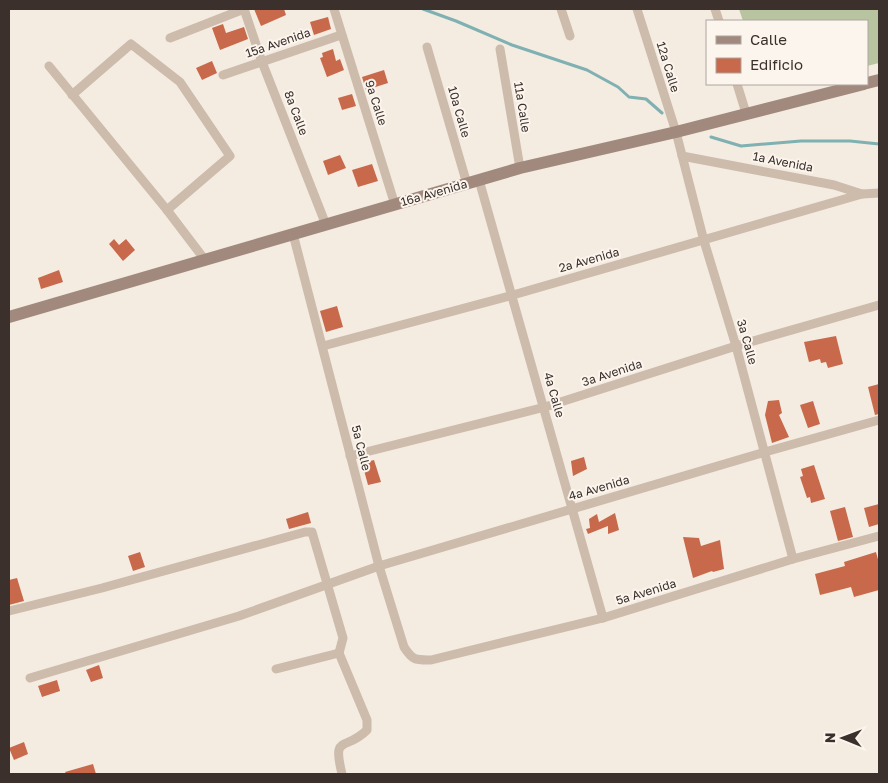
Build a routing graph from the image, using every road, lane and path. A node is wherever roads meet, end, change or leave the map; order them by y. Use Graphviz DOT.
graph roads {
  1 [pos="334,9"];
  2 [pos="561,9"];
  3 [pos="637,9"];
  4 [pos="244,10"];
  5 [pos="341,35"];
  6 [pos="570,36"];
  7 [pos="170,38"];
  8 [pos="427,47"];
  9 [pos="500,49"];
  10 [pos="262,62"];
  11 [pos="49,66"];
  12 [pos="223,76"];
  13 [pos="737,85"];
  14 [pos="857,85"];
  15 [pos="72,95"];
  16 [pos="746,113"];
  17 [pos="676,132"];
  18 [pos="682,156"];
  19 [pos="520,168"];
  20 [pos="480,180"];
  21 [pos="467,184"];
  22 [pos="879,193"];
  23 [pos="862,194"];
  24 [pos="395,205"];
  25 [pos="167,210"];
  26 [pos="326,225"];
  27 [pos="293,234"];
  28 [pos="704,241"];
  29 [pos="205,260"];
  30 [pos="513,295"];
  31 [pos="879,305"];
  32 [pos="9,317"];
  33 [pos="323,346"];
  34 [pos="736,346"];
  35 [pos="545,407"];
  36 [pos="879,420"];
  37 [pos="765,452"];
  38 [pos="350,456"];
  39 [pos="572,509"];
  40 [pos="879,536"];
  41 [pos="793,559"];
  42 [pos="379,566"];
  43 [pos="327,586"];
  44 [pos="9,611"];
  45 [pos="603,618"];
  46 [pos="340,653"];
  47 [pos="418,660"];
  48 [pos="276,669"];
  49 [pos="30,678"];
  50 [pos="342,774"];
  1 -- 5 [label="street, 9a Calle"];
  2 -- 6 [label="street"];
  3 -- 17 [label="street, 12a Calle"];
  4 -- 7 [label="street"];
  4 -- 10 [label="street, 8a Calle"];
  5 -- 10 [label="street, 15a Avenida"];
  5 -- 24 [label="street, 9a Calle"];
  8 -- 21 [label="street, 10a Calle"];
  9 -- 19 [label="street, 11a Calle"];
  10 -- 12 [label="street, 15a Avenida"];
  10 -- 26 [label="street, 8a Calle"];
  11 -- 15 [label="street"];
  13 -- 16 [label="street"];
  14 -- 16 [label="street, 16a Avenida"];
  15 -- 25 [label="street"];
  15 -- 25 [label="street"];
  16 -- 17 [label="street, 16a Avenida"];
  17 -- 18 [label="street, 3a Calle"];
  17 -- 19 [label="street, 16a Avenida"];
  18 -- 23 [label="street, 1a Avenida"];
  18 -- 28 [label="street, 3a Calle"];
  19 -- 20 [label="street, 16a Avenida"];
  20 -- 21 [label="street, 16a Avenida"];
  20 -- 30 [label="street, 4a Calle"];
  21 -- 24 [label="street, 16a Avenida"];
  22 -- 23 [label="street, 1a Avenida"];
  23 -- 28 [label="street, 2a Avenida"];
  24 -- 26 [label="street, 16a Avenida"];
  25 -- 29 [label="street"];
  26 -- 27 [label="street, 16a Avenida"];
  27 -- 29 [label="street, 16a Avenida"];
  27 -- 33 [label="street, 5a Calle"];
  28 -- 30 [label="street, 2a Avenida"];
  28 -- 34 [label="street, 3a Calle"];
  29 -- 32 [label="street, 16a Avenida"];
  30 -- 33 [label="street, 2a Avenida"];
  30 -- 35 [label="street, 4a Calle"];
  31 -- 34 [label="street, 3a Avenida"];
  33 -- 38 [label="street, 5a Calle"];
  34 -- 35 [label="street, 3a Avenida"];
  34 -- 37 [label="street, 3a Calle"];
  35 -- 38 [label="street, 3a Avenida"];
  35 -- 39 [label="street, 4a Calle"];
  36 -- 37 [label="street, 4a Avenida"];
  37 -- 39 [label="street, 4a Avenida"];
  37 -- 41 [label="street, 3a Calle"];
  38 -- 42 [label="street, 5a Calle"];
  39 -- 42 [label="street, 4a Avenida"];
  39 -- 45 [label="street, 4a Calle"];
  40 -- 41 [label="street, 5a Avenida"];
  41 -- 45 [label="street, 5a Avenida"];
  42 -- 43 [label="street, 4a Avenida"];
  42 -- 47 [label="street, 5a Calle"];
  43 -- 44 [label="street"];
  43 -- 46 [label="street"];
  43 -- 49 [label="street, 4a Avenida"];
  45 -- 47 [label="street, 5a Avenida"];
  46 -- 48 [label="street"];
  46 -- 50 [label="street"];
}
